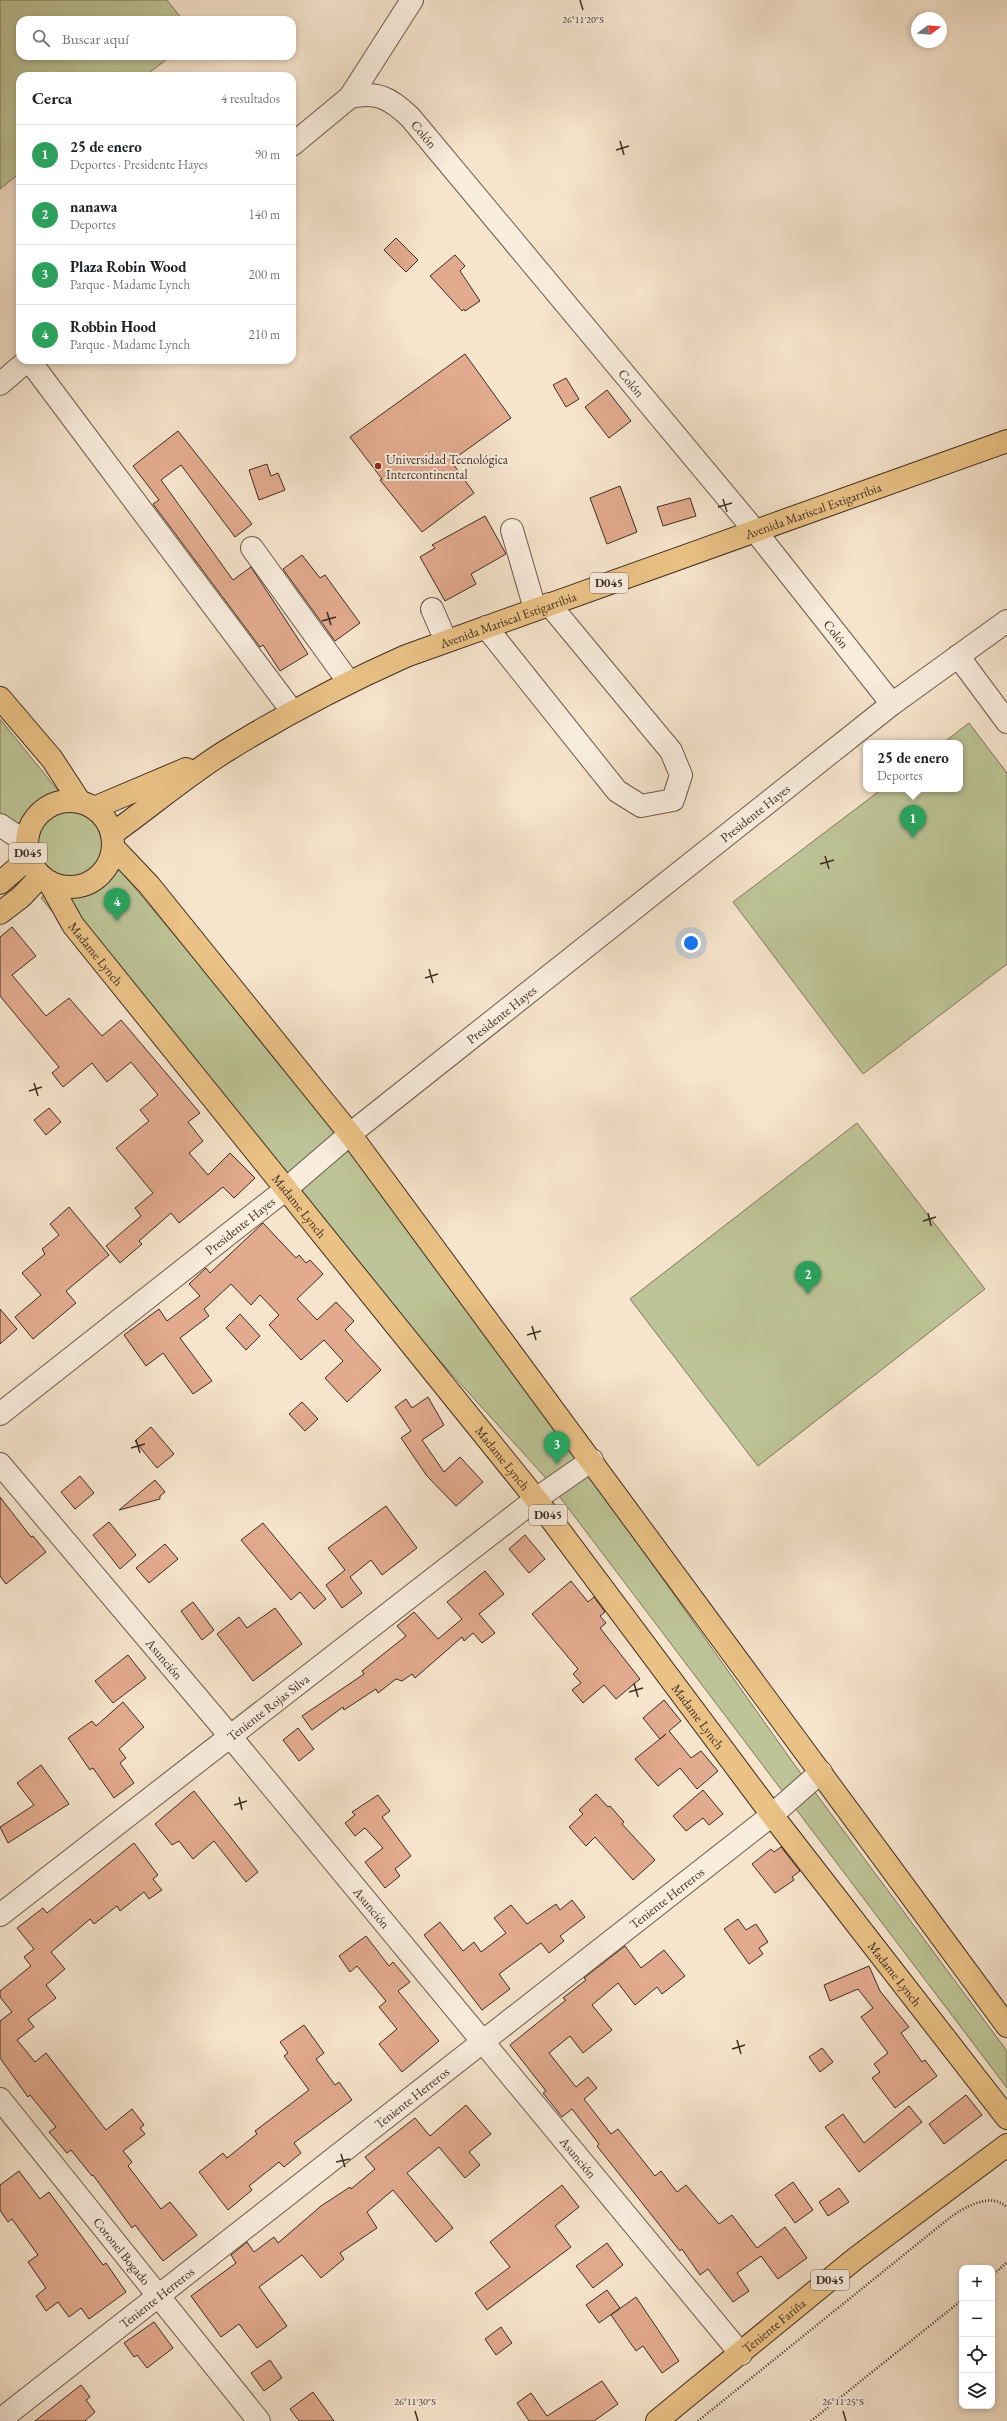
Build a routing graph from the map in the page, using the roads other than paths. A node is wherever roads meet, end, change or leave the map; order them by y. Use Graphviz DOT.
graph roads {
  1 [pos="412,0"];
  2 [pos="350,97"];
  3 [pos="296,141"];
  4 [pos="24,364"];
  5 [pos="32,364"];
  6 [pos="0,384"];
  7 [pos="1007,441"];
  8 [pos="512,530"];
  9 [pos="756,532"];
  10 [pos="252,548"];
  11 [pos="542,606"];
  12 [pos="432,609"];
  13 [pos="1007,622"];
  14 [pos="486,627"];
  15 [pos="446,641"];
  16 [pos="958,656"];
  17 [pos="348,681"];
  18 [pos="0,698"];
  19 [pos="892,704"];
  20 [pos="292,711"];
  21 [pos="1007,722"];
  22 [pos="224,752"];
  23 [pos="52,759"];
  24 [pos="55,803"];
  25 [pos="87,805"];
  26 [pos="0,824"];
  27 [pos="112,840"];
  28 [pos="28,843"];
  29 [pos="45,879"];
  30 [pos="0,883"];
  31 [pos="0,913"];
  32 [pos="350,1134"];
  33 [pos="286,1189"];
  34 [pos="0,1414"];
  35 [pos="592,1460"];
  36 [pos="0,1464"];
  37 [pos="536,1499"];
  38 [pos="230,1736"];
  39 [pos="821,1772"];
  40 [pos="772,1815"];
  41 [pos="0,1915"];
  42 [pos="1007,2026"];
  43 [pos="481,2043"];
  44 [pos="0,2099"];
  45 [pos="1007,2118"];
  46 [pos="1007,2145"];
  47 [pos="158,2297"];
  48 [pos="741,2354"];
  49 [pos="0,2420"];
  50 [pos="258,2421"];
  51 [pos="657,2421"];
  1 -- 2 [label="street"];
  2 -- 3 [label="street"];
  2 -- 9 [label="street, Colón"];
  4 -- 6 [label="street"];
  5 -- 20 [label="street"];
  7 -- 9 [label="main road, Avenida Mariscal Estigarribia / D045"];
  8 -- 11 [label="street"];
  9 -- 11 [label="main road, Avenida Mariscal Estigarribia / D045"];
  9 -- 19 [label="street, Colón"];
  10 -- 17 [label="street"];
  11 -- 14 [label="main road, Avenida Mariscal Estigarribia / D045"];
  11 -- 14 [label="street"];
  12 -- 15 [label="street"];
  13 -- 16 [label="street, Presidente Hayes"];
  14 -- 15 [label="main road, Avenida Mariscal Estigarribia / D045"];
  15 -- 17 [label="main road, Avenida Mariscal Estigarribia / D045"];
  16 -- 19 [label="street, Presidente Hayes"];
  16 -- 21 [label="street"];
  17 -- 20 [label="main road, Avenida Mariscal Estigarribia / D045"];
  18 -- 23 [label="main road"];
  19 -- 32 [label="street, Presidente Hayes"];
  20 -- 22 [label="main road, Avenida Mariscal Estigarribia / D045"];
  22 -- 25 [label="main road, Avenida Mariscal Estigarribia / D045"];
  22 -- 27 [label="main road, Avenida Mariscal Estigarribia / D045"];
  23 -- 24 [label="main road"];
  23 -- 25 [label="main road"];
  24 -- 25 [label="main road, D045"];
  24 -- 28 [label="main road, D045"];
  25 -- 27 [label="main road"];
  26 -- 28 [label="street"];
  27 -- 29 [label="main road, D045"];
  27 -- 32 [label="main road"];
  28 -- 29 [label="main road, D045"];
  28 -- 30 [label="main road"];
  29 -- 31 [label="main road"];
  29 -- 33 [label="main road, Madame Lynch / D045"];
  32 -- 33 [label="street, Presidente Hayes"];
  32 -- 35 [label="main road"];
  33 -- 34 [label="street, Presidente Hayes"];
  33 -- 37 [label="main road, Madame Lynch / D045"];
  35 -- 37 [label="street, Teniente Rojas Silva"];
  35 -- 39 [label="main road"];
  36 -- 38 [label="street, Asunción"];
  37 -- 38 [label="street, Teniente Rojas Silva"];
  37 -- 40 [label="main road, Madame Lynch / D045"];
  38 -- 41 [label="street, Teniente Rojas Silva"];
  38 -- 43 [label="street, Asunción"];
  39 -- 40 [label="street, Teniente Herreros"];
  39 -- 42 [label="main road"];
  40 -- 43 [label="street, Teniente Herreros"];
  40 -- 45 [label="main road, Madame Lynch / D045"];
  43 -- 47 [label="street, Teniente Herreros"];
  43 -- 48 [label="street, Asunción"];
  44 -- 47 [label="street, Coronel Bogado"];
  46 -- 48 [label="main road, Teniente Fariña / D045"];
  47 -- 49 [label="street, Teniente Herreros"];
  47 -- 50 [label="street, Coronel Bogado"];
  48 -- 51 [label="main road, Teniente Fariña / D045"];
}
